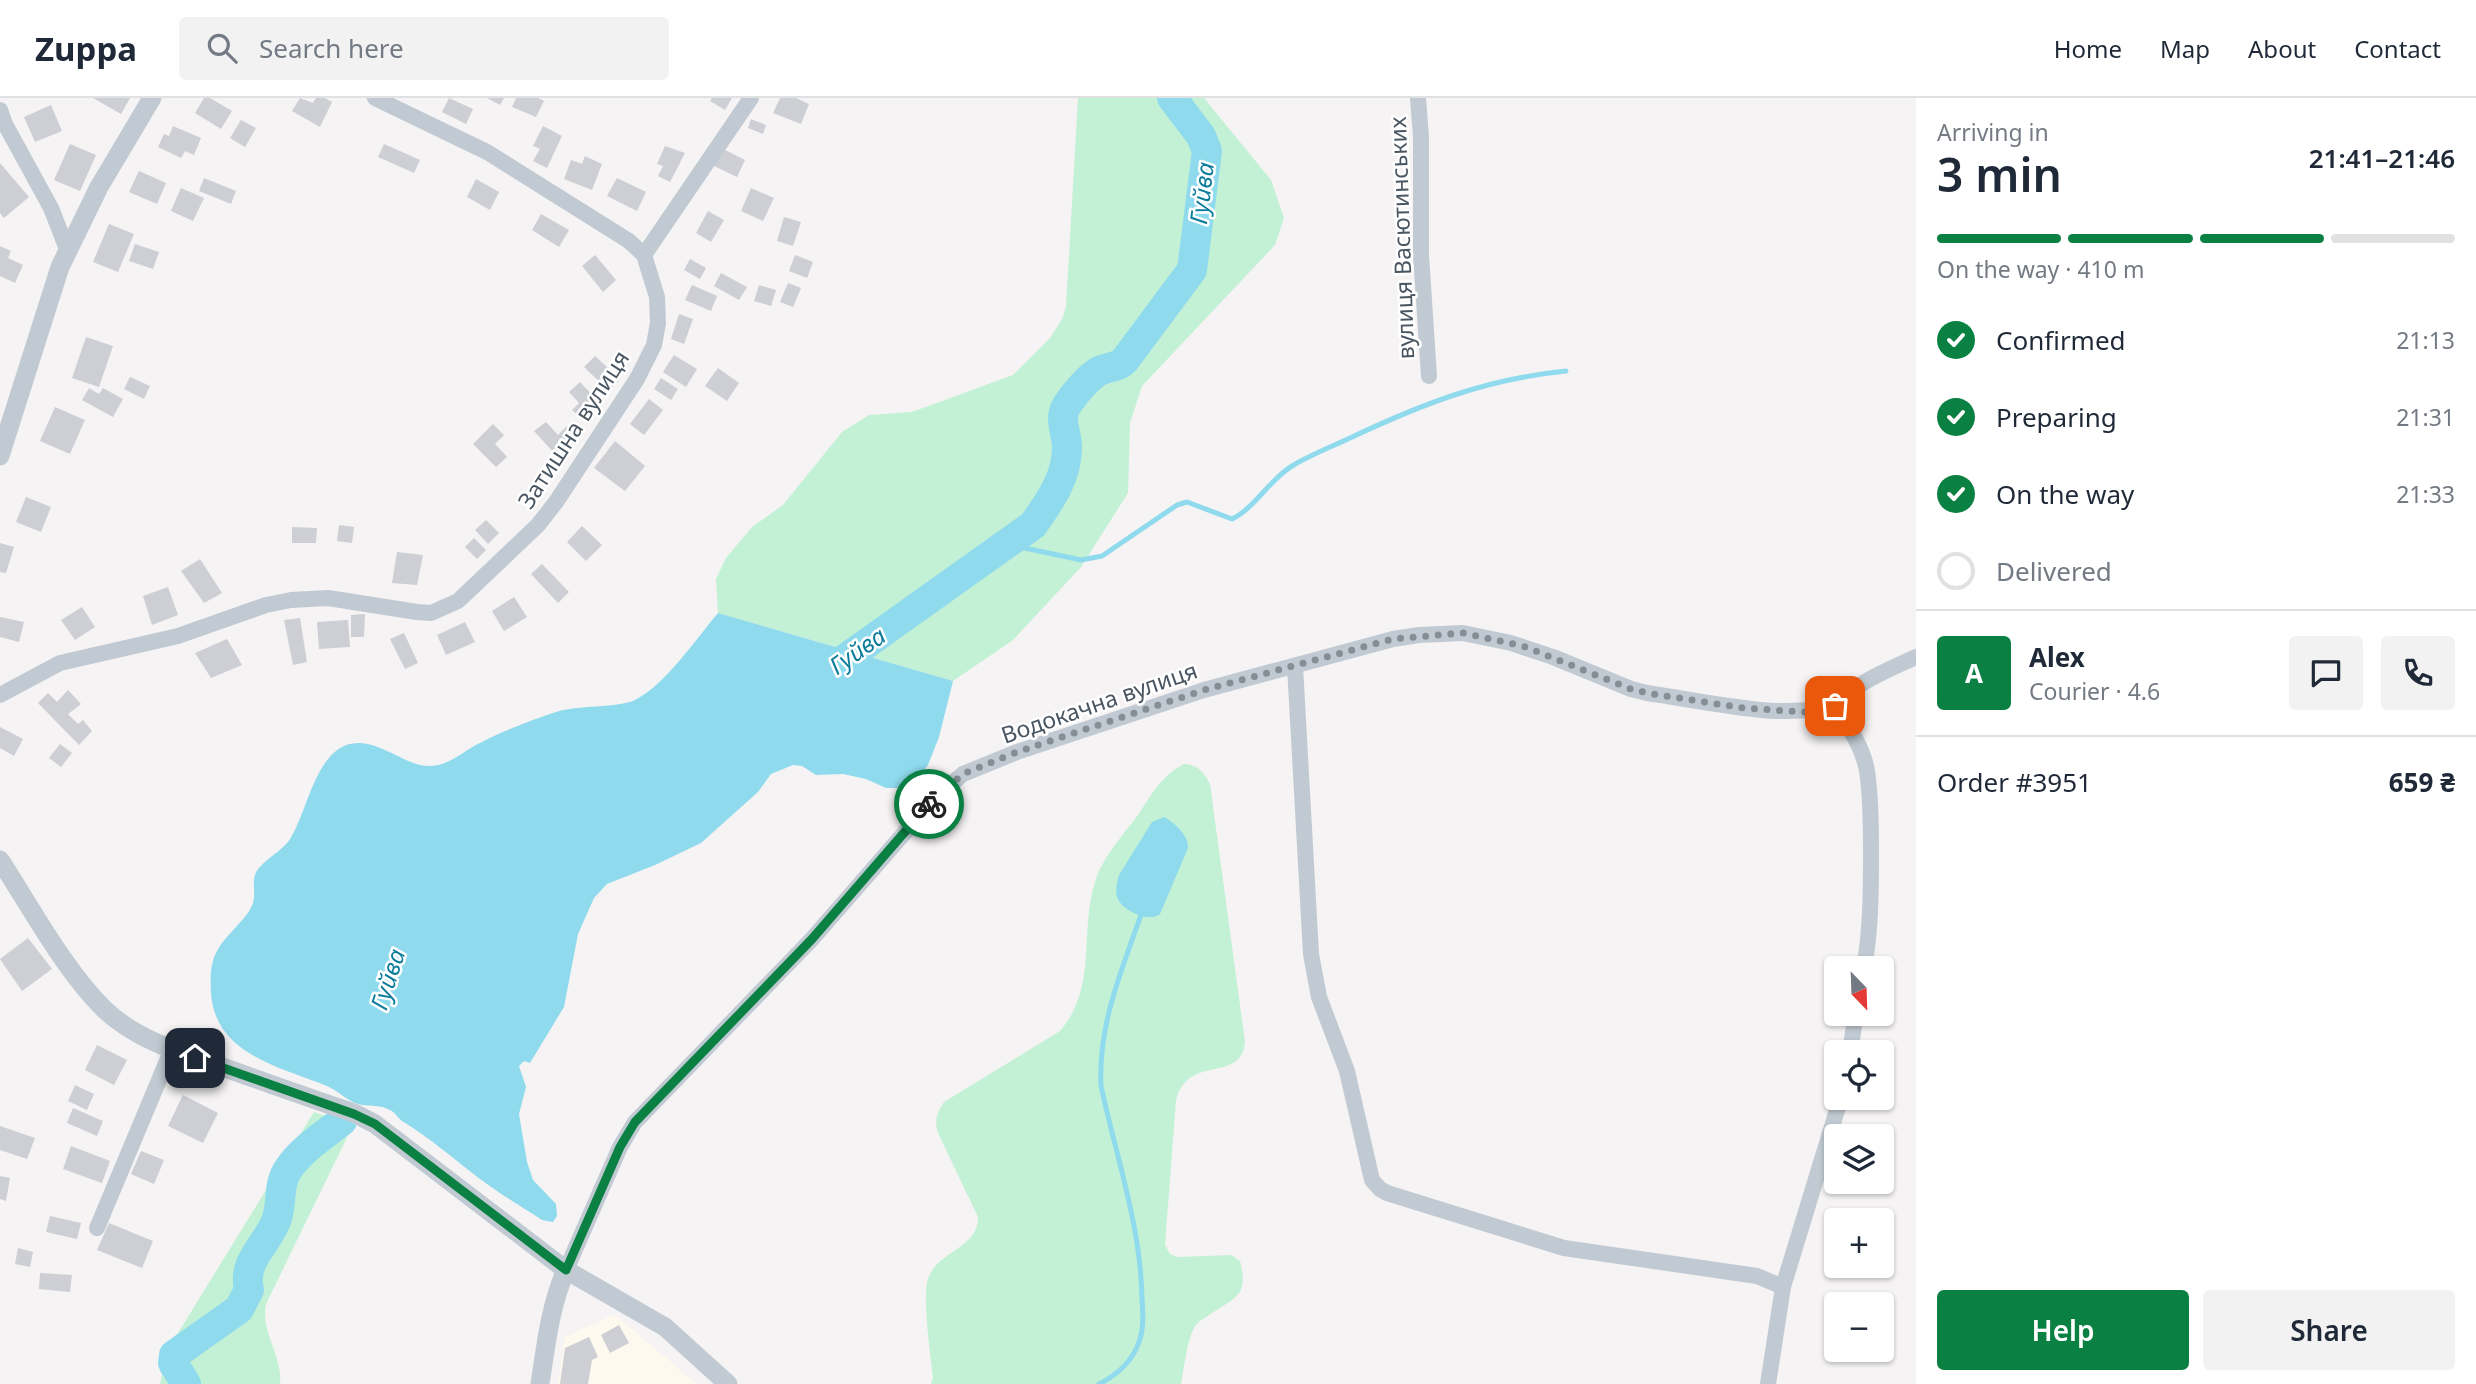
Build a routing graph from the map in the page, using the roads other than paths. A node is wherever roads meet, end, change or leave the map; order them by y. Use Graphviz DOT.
graph roads {
  1 [pos="152,98"];
  2 [pos="375,98"];
  3 [pos="751,98"];
  4 [pos="1418,98"];
  5 [pos="2,120"];
  6 [pos="68,249"];
  7 [pos="644,256"];
  8 [pos="1429,376"];
  9 [pos="0,456"];
  10 [pos="1916,657"];
  11 [pos="1295,666"];
  12 [pos="0,695"];
  13 [pos="1833,714"];
  14 [pos="0,860"];
  15 [pos="1866,956"];
  16 [pos="172,1049"];
  17 [pos="1837,1110"];
  18 [pos="97,1228"];
  19 [pos="566,1270"];
  20 [pos="1783,1287"];
  21 [pos="540,1384"];
  22 [pos="728,1384"];
  23 [pos="1768,1384"];
  1 -- 6 [label="street"];
  2 -- 7 [label="street"];
  3 -- 7 [label="street"];
  4 -- 8 [label="street, вулиця Васютинських"];
  5 -- 6 [label="street"];
  6 -- 9 [label="street"];
  7 -- 12 [label="street, Затишна вулиця"];
  10 -- 13 [label="street"];
  11 -- 13 [label="street, Водокачна вулиця"];
  11 -- 19 [label="street, Водокачна вулиця"];
  11 -- 20 [label="street"];
  13 -- 15 [label="street"];
  14 -- 16 [label="street"];
  16 -- 18 [label="street"];
  16 -- 19 [label="street"];
  17 -- 20 [label="street"];
  19 -- 21 [label="street"];
  19 -- 22 [label="street"];
  20 -- 23 [label="street"];
}
